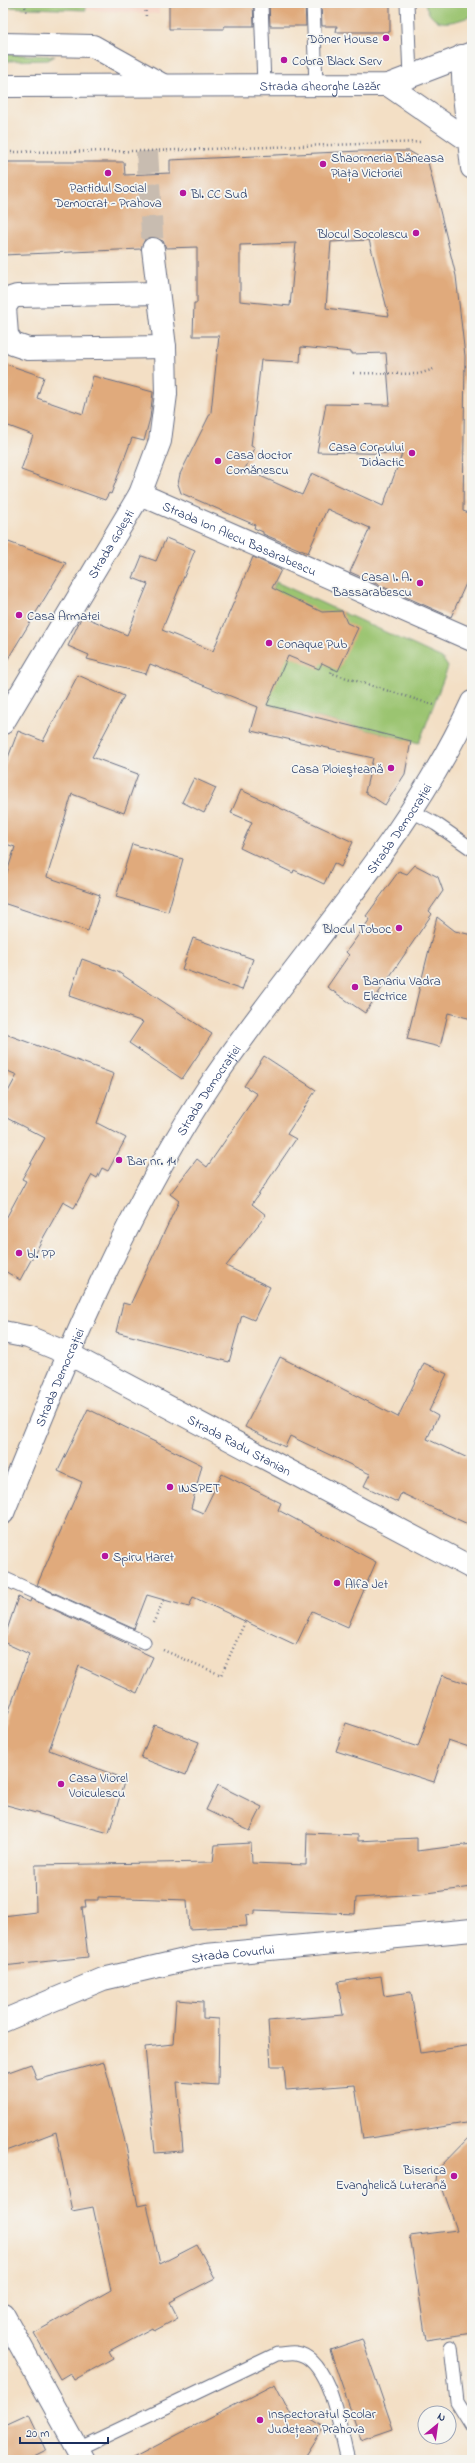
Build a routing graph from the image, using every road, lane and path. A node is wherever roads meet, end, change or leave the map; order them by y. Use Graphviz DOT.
graph roads {
  1 [pos="24,3"];
  2 [pos="145,3"];
  3 [pos="261,3"];
  4 [pos="313,3"];
  5 [pos="407,3"];
  6 [pos="27,13"];
  7 [pos="146,17"];
  8 [pos="3,44"];
  9 [pos="467,55"];
  10 [pos="410,77"];
  11 [pos="162,85"];
  12 [pos="264,85"];
  13 [pos="316,85"];
  14 [pos="388,85"];
  15 [pos="3,86"];
  16 [pos="470,142"];
  17 [pos="3,152"];
  18 [pos="472,168"];
  19 [pos="153,249"];
  20 [pos="158,293"];
  21 [pos="165,347"];
  22 [pos="465,366"];
  23 [pos="472,366"];
  24 [pos="434,369"];
  25 [pos="353,373"];
  26 [pos="140,494"];
  27 [pos="472,640"];
  28 [pos="333,668"];
  29 [pos="472,702"];
  30 [pos="434,705"];
  31 [pos="6,711"];
  32 [pos="412,811"];
  33 [pos="472,849"];
  34 [pos="3,1332"];
  35 [pos="69,1354"];
  36 [pos="3,1513"];
  37 [pos="472,1568"];
  38 [pos="3,1578"];
  39 [pos="164,1600"];
  40 [pos="245,1622"];
  41 [pos="144,1642"];
  42 [pos="472,1930"];
  43 [pos="3,2021"];
  44 [pos="3,2314"];
  45 [pos="451,2347"];
  46 [pos="472,2426"];
  47 [pos="81,2454"];
  48 [pos="348,2460"];
  1 -- 6 [label="path"];
  2 -- 7 [label="path"];
  3 -- 12 [label="lane"];
  4 -- 13 [label="lane"];
  5 -- 10 [label="lane"];
  8 -- 11 [label="street, Strada Gheorghe Lazăr"];
  9 -- 10 [label="street, Strada Gheorghe Lazăr"];
  9 -- 16 [label="street"];
  10 -- 14 [label="street, Strada Gheorghe Lazăr"];
  11 -- 12 [label="street, Strada Gheorghe Lazăr"];
  11 -- 15 [label="street, Strada Gheorghe Lazăr"];
  12 -- 13 [label="street, Strada Gheorghe Lazăr"];
  13 -- 14 [label="street, Strada Gheorghe Lazăr"];
  14 -- 16 [label="street"];
  16 -- 17 [label="path"];
  16 -- 18 [label="street"];
  19 -- 20 [label="street, Strada Golești"];
  20 -- 21 [label="street, Strada Golești"];
  20 -- 21 [label="street"];
  21 -- 26 [label="street, Strada Golești"];
  22 -- 23 [label="path"];
  24 -- 25 [label="path"];
  26 -- 27 [label="street, Strada Ion Alecu Basarabescu"];
  26 -- 31 [label="street, Strada Golești"];
  28 -- 30 [label="path"];
  29 -- 32 [label="street, Strada Democrației"];
  32 -- 33 [label="lane"];
  32 -- 35 [label="street, Strada Democrației"];
  34 -- 35 [label="street, Strada Radu Stanian"];
  35 -- 36 [label="street, Strada Democrației"];
  35 -- 37 [label="street, Strada Radu Stanian"];
  38 -- 41 [label="lane"];
  39 -- 41 [label="path"];
  40 -- 41 [label="path"];
  42 -- 43 [label="street, Strada Covurlui"];
  44 -- 47 [label="street"];
  45 -- 46 [label="lane"];
  47 -- 48 [label="lane"];
}
